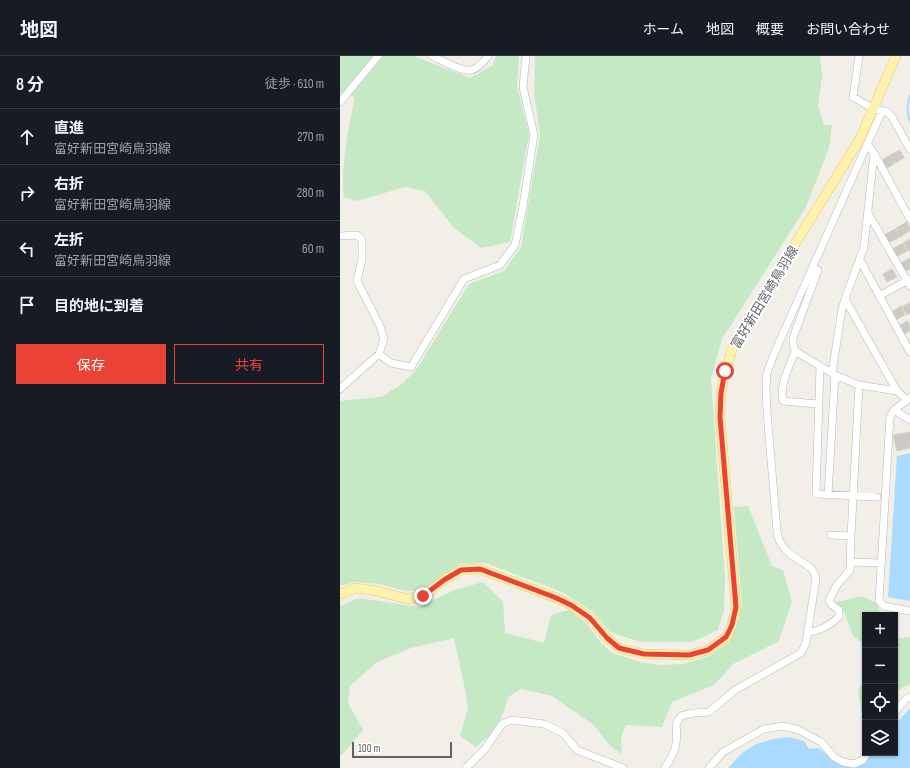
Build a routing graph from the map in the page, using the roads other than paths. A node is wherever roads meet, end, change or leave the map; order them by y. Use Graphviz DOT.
graph roads {
  1 [pos="378,56"];
  2 [pos="432,56"];
  3 [pos="488,56"];
  4 [pos="526,56"];
  5 [pos="859,56"];
  6 [pos="896,56"];
  7 [pos="340,102"];
  8 [pos="878,110"];
  9 [pos="867,144"];
  10 [pos="910,149"];
  11 [pos="874,153"];
  12 [pos="868,213"];
  13 [pos="910,219"];
  14 [pos="340,236"];
  15 [pos="860,260"];
  16 [pos="814,267"];
  17 [pos="909,282"];
  18 [pos="879,296"];
  19 [pos="845,299"];
  20 [pos="795,351"];
  21 [pos="910,352"];
  22 [pos="379,354"];
  23 [pos="820,366"];
  24 [pos="834,374"];
  25 [pos="859,385"];
  26 [pos="340,389"];
  27 [pos="897,391"];
  28 [pos="909,399"];
  29 [pos="818,404"];
  30 [pos="894,410"];
  31 [pos="910,420"];
  32 [pos="828,494"];
  33 [pos="853,496"];
  34 [pos="877,497"];
  35 [pos="831,535"];
  36 [pos="850,536"];
  37 [pos="850,562"];
  38 [pos="881,563"];
  39 [pos="340,594"];
  40 [pos="910,611"];
  41 [pos="807,632"];
  42 [pos="910,697"];
  43 [pos="898,708"];
  44 [pos="865,756"];
  45 [pos="466,768"];
  46 [pos="623,768"];
  47 [pos="665,768"];
  48 [pos="709,768"];
  1 -- 7 [label="street"];
  2 -- 3 [label="street"];
  4 -- 22 [label="street"];
  5 -- 8 [label="street"];
  6 -- 8 [label="main road, 富好新田宮崎鳥羽線"];
  8 -- 9 [label="street"];
  8 -- 10 [label="street"];
  8 -- 39 [label="main road, 富好新田宮崎鳥羽線"];
  9 -- 11 [label="street"];
  9 -- 16 [label="street"];
  11 -- 12 [label="street"];
  11 -- 13 [label="street"];
  12 -- 15 [label="street"];
  12 -- 17 [label="street"];
  14 -- 22 [label="street"];
  15 -- 18 [label="street"];
  15 -- 19 [label="street"];
  16 -- 20 [label="street"];
  16 -- 41 [label="street"];
  17 -- 18 [label="street"];
  18 -- 21 [label="street"];
  19 -- 24 [label="street"];
  19 -- 27 [label="street"];
  20 -- 23 [label="street"];
  20 -- 29 [label="street"];
  22 -- 26 [label="street"];
  23 -- 24 [label="street"];
  23 -- 29 [label="street"];
  24 -- 25 [label="street"];
  24 -- 32 [label="street"];
  25 -- 27 [label="street"];
  25 -- 33 [label="street"];
  27 -- 28 [label="street"];
  28 -- 30 [label="street"];
  29 -- 32 [label="street"];
  30 -- 31 [label="street"];
  30 -- 38 [label="street"];
  32 -- 33 [label="street"];
  33 -- 34 [label="street"];
  33 -- 36 [label="street"];
  35 -- 36 [label="street"];
  36 -- 37 [label="street"];
  37 -- 38 [label="street"];
  37 -- 41 [label="street"];
  38 -- 40 [label="street"];
  41 -- 47 [label="street"];
  42 -- 43 [label="street"];
  44 -- 48 [label="street"];
  45 -- 46 [label="street"];
}
